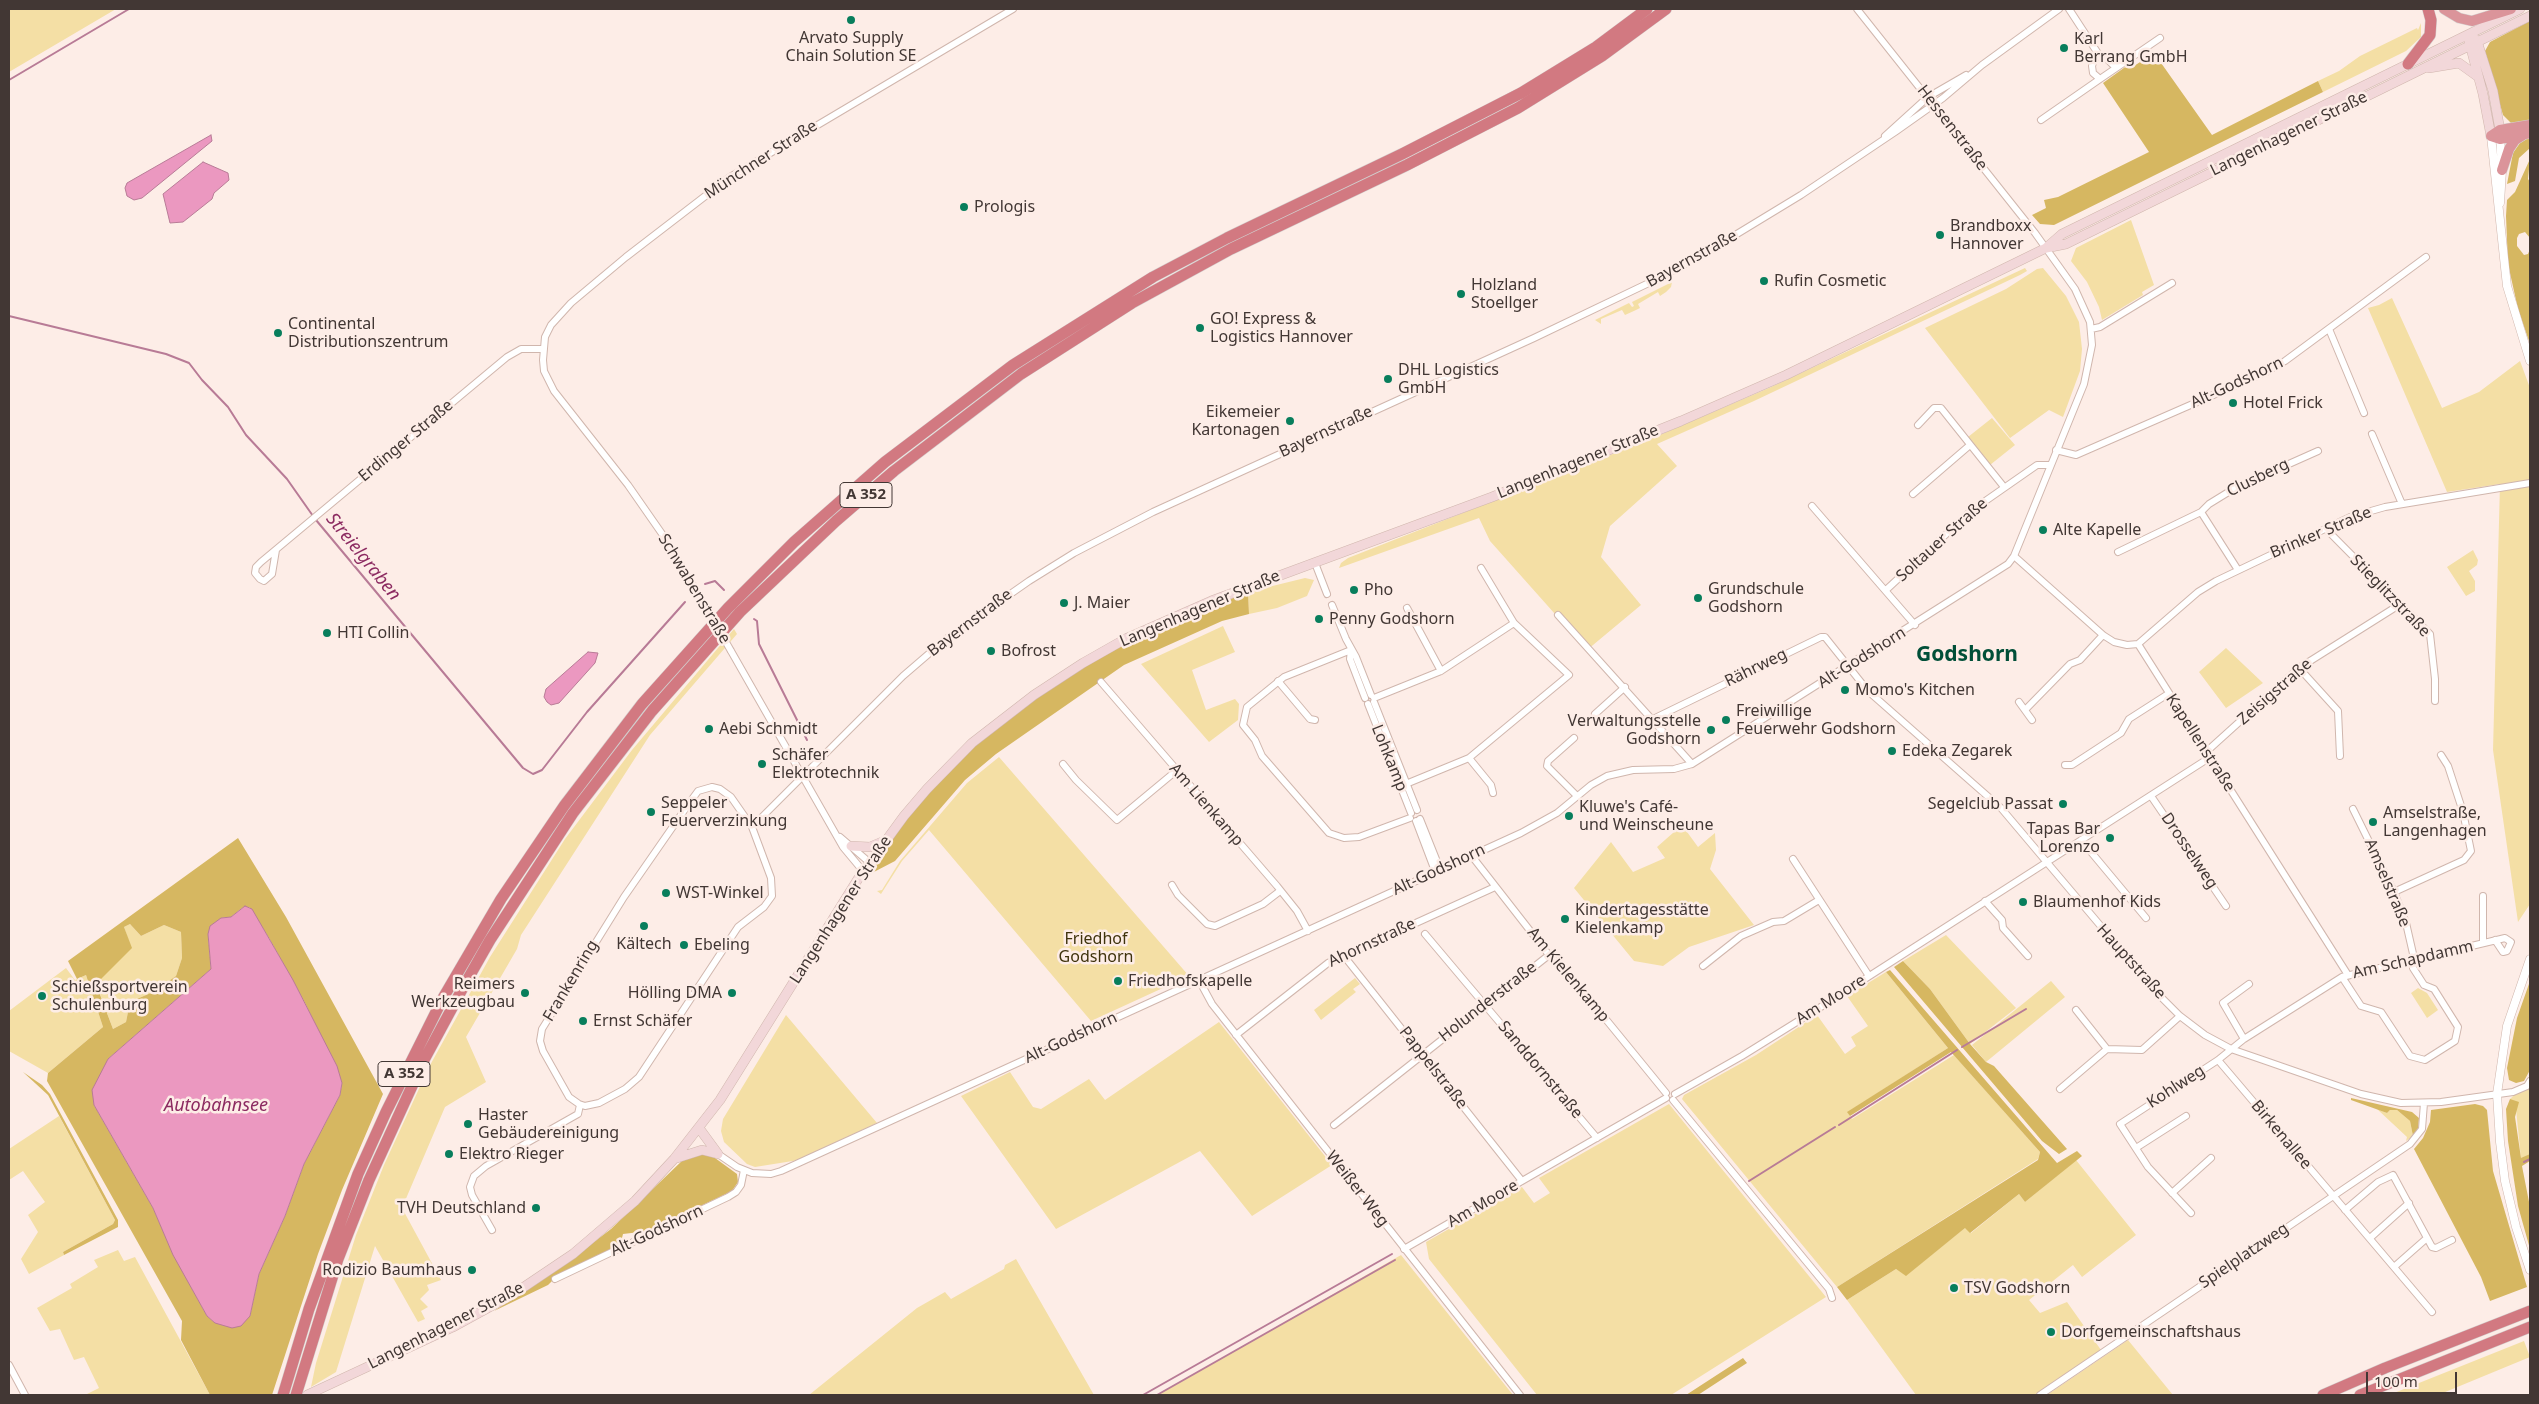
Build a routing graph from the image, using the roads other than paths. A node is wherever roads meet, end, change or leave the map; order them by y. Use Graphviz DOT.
graph roads {
  1 [pos="1013,9"];
  2 [pos="1647,9"];
  3 [pos="1666,9"];
  4 [pos="1857,9"];
  5 [pos="2060,9"];
  6 [pos="2070,9"];
  7 [pos="2428,9"];
  8 [pos="2444,9"];
  9 [pos="2511,9"];
  10 [pos="2520,9"];
  11 [pos="2530,16"];
  12 [pos="2470,34"];
  13 [pos="2160,38"];
  14 [pos="2477,41"];
  15 [pos="2468,46"];
  16 [pos="2099,55"];
  17 [pos="1982,65"];
  18 [pos="2116,68"];
  19 [pos="2409,68"];
  20 [pos="2477,76"];
  21 [pos="2100,79"];
  22 [pos="1928,97"];
  23 [pos="1934,104"];
  24 [pos="2040,120"];
  25 [pos="2530,125"];
  26 [pos="2527,134"];
  27 [pos="2497,135"];
  28 [pos="1883,138"];
  29 [pos="2502,170"];
  30 [pos="2499,220"];
  31 [pos="2046,248"];
  32 [pos="2426,257"];
  33 [pos="2172,283"];
  34 [pos="2091,329"];
  35 [pos="2329,329"];
  36 [pos="543,349"];
  37 [pos="2530,361"];
  38 [pos="2364,413"];
  39 [pos="1918,425"];
  40 [pos="2372,434"];
  41 [pos="1970,445"];
  42 [pos="2056,450"];
  43 [pos="2318,450"];
  44 [pos="2050,465"];
  45 [pos="2530,483"];
  46 [pos="2004,487"];
  47 [pos="1913,494"];
  48 [pos="2402,504"];
  49 [pos="1812,506"];
  50 [pos="2201,512"];
  51 [pos="2326,528"];
  52 [pos="276,550"];
  53 [pos="2118,552"];
  54 [pos="2014,556"];
  55 [pos="1315,563"];
  56 [pos="1481,568"];
  57 [pos="2238,570"];
  58 [pos="1886,590"];
  59 [pos="1327,594"];
  60 [pos="1332,605"];
  61 [pos="2399,605"];
  62 [pos="1408,608"];
  63 [pos="1558,615"];
  64 [pos="1514,623"];
  65 [pos="1915,625"];
  66 [pos="2103,635"];
  67 [pos="2138,644"];
  68 [pos="1351,650"];
  69 [pos="1849,666"];
  70 [pos="2299,668"];
  71 [pos="1441,671"];
  72 [pos="1278,681"];
  73 [pos="1101,682"];
  74 [pos="1625,687"];
  75 [pos="2168,694"];
  76 [pos="1370,699"];
  77 [pos="2435,701"];
  78 [pos="2019,702"];
  79 [pos="2025,710"];
  80 [pos="1595,714"];
  81 [pos="1653,719"];
  82 [pos="1315,720"];
  83 [pos="2032,720"];
  84 [pos="1574,738"];
  85 [pos="2207,755"];
  86 [pos="2441,755"];
  87 [pos="2340,756"];
  88 [pos="1469,758"];
  89 [pos="1063,764"];
  90 [pos="1692,764"];
  91 [pos="2065,764"];
  92 [pos="1176,771"];
  93 [pos="804,776"];
  94 [pos="1404,785"];
  95 [pos="1493,793"];
  96 [pos="1576,796"];
  97 [pos="2151,796"];
  98 [pos="2353,809"];
  99 [pos="1415,816"];
  100 [pos="752,827"];
  101 [pos="839,836"];
  102 [pos="2081,840"];
  103 [pos="885,841"];
  104 [pos="851,846"];
  105 [pos="1471,855"];
  106 [pos="1793,859"];
  107 [pos="869,862"];
  108 [pos="2045,862"];
  109 [pos="1438,870"];
  110 [pos="863,871"];
  111 [pos="1172,884"];
  112 [pos="1495,887"];
  113 [pos="1280,891"];
  114 [pos="2394,892"];
  115 [pos="2483,896"];
  116 [pos="1819,900"];
  117 [pos="1985,901"];
  118 [pos="2226,906"];
  119 [pos="2146,918"];
  120 [pos="1308,931"];
  121 [pos="1425,934"];
  122 [pos="2495,940"];
  123 [pos="2483,943"];
  124 [pos="1549,955"];
  125 [pos="1344,956"];
  126 [pos="2028,956"];
  127 [pos="2412,959"];
  128 [pos="2530,959"];
  129 [pos="1703,966"];
  130 [pos="1869,976"];
  131 [pos="2345,976"];
  132 [pos="1199,980"];
  133 [pos="2249,984"];
  134 [pos="1486,1005"];
  135 [pos="2076,1010"];
  136 [pos="2180,1016"];
  137 [pos="1236,1035"];
  138 [pos="2244,1039"];
  139 [pos="2107,1048"];
  140 [pos="2231,1049"];
  141 [pos="1422,1055"];
  142 [pos="2218,1060"];
  143 [pos="2530,1081"];
  144 [pos="2060,1089"];
  145 [pos="2497,1094"];
  146 [pos="1670,1096"];
  147 [pos="2424,1103"];
  148 [pos="580,1105"];
  149 [pos="2186,1116"];
  150 [pos="1334,1125"];
  151 [pos="699,1128"];
  152 [pos="692,1138"];
  153 [pos="1597,1138"];
  154 [pos="2136,1148"];
  155 [pos="714,1153"];
  156 [pos="2211,1158"];
  157 [pos="674,1159"];
  158 [pos="744,1170"];
  159 [pos="1522,1181"];
  160 [pos="2172,1193"];
  161 [pos="2333,1195"];
  162 [pos="2409,1203"];
  163 [pos="2345,1210"];
  164 [pos="2190,1213"];
  165 [pos="492,1230"];
  166 [pos="2370,1238"];
  167 [pos="2427,1238"];
  168 [pos="2452,1240"];
  169 [pos="1404,1249"];
  170 [pos="2394,1267"];
  171 [pos="2530,1270"];
  172 [pos="555,1279"];
  173 [pos="1832,1298"];
  174 [pos="2530,1311"];
  175 [pos="2432,1312"];
  176 [pos="2530,1327"];
  177 [pos="9,1365"];
  178 [pos="297,1368"];
  179 [pos="25,1395"];
  180 [pos="284,1395"];
  181 [pos="296,1395"];
  182 [pos="307,1395"];
  183 [pos="1520,1395"];
  184 [pos="2040,1395"];
  185 [pos="2322,1395"];
  186 [pos="2360,1395"];
  1 -- 36 [label="street, Münchner Straße"];
  2 -- 178 [label="highway, A 352"];
  3 -- 178 [label="highway, A 352"];
  4 -- 22 [label="street, Hessenstraße"];
  5 -- 17 [label="street"];
  6 -- 16 [label="street"];
  7 -- 19 [label="highway"];
  8 -- 9 [label="highway"];
  10 -- 12 [label="main road, Langenhagener Straße"];
  11 -- 14 [label="main road, Langenhagener Straße"];
  12 -- 14 [label="main road"];
  12 -- 15 [label="main road"];
  12 -- 19 [label="main road, Langenhagener Straße"];
  13 -- 18 [label="street"];
  14 -- 15 [label="main road, Langenhagener Straße"];
  14 -- 27 [label="main road"];
  15 -- 19 [label="main road, Langenhagener Straße"];
  15 -- 20 [label="main road"];
  16 -- 18 [label="street"];
  16 -- 21 [label="street"];
  17 -- 22 [label="street, Bayernstraße"];
  17 -- 23 [label="street, Bayernstraße"];
  18 -- 21 [label="street"];
  19 -- 20 [label="main road"];
  19 -- 31 [label="main road, Langenhagener Straße"];
  20 -- 27 [label="main road"];
  21 -- 24 [label="street"];
  22 -- 23 [label="street, Hessenstraße"];
  22 -- 28 [label="street, Bayernstraße"];
  23 -- 28 [label="street, Bayernstraße"];
  23 -- 31 [label="street, Hessenstraße"];
  25 -- 27 [label="highway"];
  26 -- 27 [label="highway"];
  26 -- 29 [label="highway"];
  27 -- 29 [label="street"];
  27 -- 30 [label="street"];
  28 -- 93 [label="street, Bayernstraße"];
  29 -- 30 [label="street"];
  30 -- 37 [label="street"];
  31 -- 34 [label="street, Hessenstraße"];
  31 -- 55 [label="main road, Langenhagener Straße"];
  32 -- 35 [label="street, Alt-Godshorn"];
  33 -- 34 [label="street"];
  34 -- 42 [label="street, Alt-Godshorn"];
  35 -- 38 [label="street"];
  35 -- 42 [label="street, Alt-Godshorn"];
  36 -- 52 [label="street, Erdinger Straße"];
  36 -- 93 [label="street, Schwabenstraße, bridge"];
  39 -- 41 [label="street"];
  40 -- 48 [label="street"];
  41 -- 46 [label="street"];
  41 -- 47 [label="street"];
  42 -- 44 [label="street, Alt-Godshorn"];
  43 -- 50 [label="street, Clusberg"];
  44 -- 46 [label="street, Soltauer Straße"];
  44 -- 54 [label="street, Alt-Godshorn"];
  45 -- 48 [label="street, Brinker Straße"];
  46 -- 58 [label="street, Soltauer Straße"];
  48 -- 51 [label="street, Brinker Straße"];
  49 -- 58 [label="street"];
  50 -- 53 [label="street, Clusberg"];
  50 -- 57 [label="street"];
  51 -- 57 [label="street, Brinker Straße"];
  51 -- 61 [label="street, Stieglitzstraße"];
  52 -- 52 [label="street, Erdinger Straße"];
  54 -- 65 [label="street, Alt-Godshorn"];
  54 -- 66 [label="street"];
  55 -- 59 [label="street"];
  55 -- 103 [label="main road, Langenhagener Straße"];
  56 -- 64 [label="street"];
  57 -- 67 [label="street, Brinker Straße"];
  58 -- 65 [label="street"];
  60 -- 68 [label="street, Lohkamp"];
  61 -- 70 [label="street, Zeisigstraße"];
  61 -- 77 [label="street, Stieglitzstraße"];
  62 -- 71 [label="street"];
  63 -- 74 [label="street"];
  64 -- 71 [label="street"];
  64 -- 88 [label="street"];
  65 -- 69 [label="street, Alt-Godshorn"];
  66 -- 67 [label="street"];
  66 -- 79 [label="street"];
  67 -- 75 [label="street, Kapellenstraße"];
  68 -- 72 [label="street"];
  68 -- 76 [label="street, Lohkamp"];
  69 -- 81 [label="street, Rährweg"];
  69 -- 90 [label="street, Alt-Godshorn"];
  69 -- 108 [label="street, Hauptstraße"];
  70 -- 85 [label="street, Zeisigstraße"];
  70 -- 87 [label="street"];
  71 -- 76 [label="street"];
  72 -- 82 [label="street"];
  72 -- 99 [label="street"];
  73 -- 92 [label="street, Am Lienkamp"];
  74 -- 80 [label="street"];
  74 -- 81 [label="street"];
  75 -- 85 [label="street, Kapellenstraße"];
  75 -- 91 [label="street"];
  76 -- 94 [label="street, Lohkamp"];
  78 -- 79 [label="street"];
  79 -- 83 [label="street"];
  81 -- 90 [label="street"];
  84 -- 96 [label="street"];
  85 -- 97 [label="street, Am Moore"];
  85 -- 131 [label="street, Kapellenstraße"];
  86 -- 114 [label="street"];
  88 -- 94 [label="street"];
  88 -- 95 [label="street"];
  89 -- 92 [label="street"];
  90 -- 96 [label="street, Alt-Godshorn"];
  92 -- 113 [label="street, Am Lienkamp"];
  93 -- 100 [label="street"];
  93 -- 101 [label="street, Schwabenstraße"];
  94 -- 99 [label="street, Lohkamp"];
  96 -- 105 [label="street, Alt-Godshorn"];
  97 -- 102 [label="street, Am Moore"];
  97 -- 118 [label="street, Drosselweg"];
  98 -- 114 [label="street, Amselstraße"];
  99 -- 109 [label="street, Lohkamp"];
  100 -- 148 [label="street, Frankenring"];
  100 -- 148 [label="street, Frankenring"];
  101 -- 104 [label="street, Schwabenstraße"];
  101 -- 110 [label="street, Schwabenstraße"];
  102 -- 108 [label="street, Am Moore"];
  102 -- 119 [label="street"];
  103 -- 104 [label="main road"];
  103 -- 107 [label="main road, Langenhagener Straße"];
  104 -- 107 [label="street, Schwabenstraße"];
  105 -- 109 [label="street, Alt-Godshorn"];
  105 -- 112 [label="street, Am Kielenkamp"];
  106 -- 116 [label="street"];
  107 -- 110 [label="main road, Langenhagener Straße"];
  108 -- 117 [label="street, Am Moore"];
  108 -- 136 [label="street, Hauptstraße"];
  109 -- 120 [label="street, Alt-Godshorn"];
  110 -- 151 [label="main road, Langenhagener Straße"];
  111 -- 113 [label="street"];
  112 -- 124 [label="street, Am Kielenkamp"];
  112 -- 125 [label="street, Ahornstraße"];
  113 -- 120 [label="street, Am Lienkamp"];
  114 -- 127 [label="street, Amselstraße"];
  115 -- 123 [label="street"];
  116 -- 129 [label="street"];
  116 -- 130 [label="street"];
  117 -- 126 [label="street"];
  117 -- 130 [label="street, Am Moore"];
  120 -- 132 [label="street, Alt-Godshorn"];
  121 -- 134 [label="street, Sanddornstraße"];
  122 -- 123 [label="street, Am Schapdamm"];
  123 -- 127 [label="street, Am Schapdamm"];
  124 -- 134 [label="street, Holunderstraße"];
  124 -- 146 [label="street, Am Kielenkamp"];
  125 -- 137 [label="street, Ahornstraße"];
  125 -- 141 [label="street, Pappelstraße"];
  127 -- 131 [label="street, Am Schapdamm"];
  127 -- 131 [label="street, Kapellenstraße"];
  128 -- 145 [label="street"];
  130 -- 146 [label="street, Am Moore"];
  131 -- 138 [label="street, Am Schapdamm"];
  132 -- 137 [label="street, Weißer Weg"];
  132 -- 158 [label="street, Alt-Godshorn"];
  133 -- 138 [label="street"];
  134 -- 141 [label="street, Holunderstraße"];
  134 -- 153 [label="street, Sanddornstraße"];
  135 -- 139 [label="street"];
  136 -- 139 [label="street"];
  136 -- 140 [label="street, Hauptstraße"];
  137 -- 169 [label="street, Weißer Weg"];
  138 -- 140 [label="street, Am Schapdamm"];
  139 -- 144 [label="street"];
  140 -- 142 [label="street, Kohlweg"];
  140 -- 147 [label="street, Hauptstraße"];
  141 -- 150 [label="street, Holunderstraße"];
  141 -- 159 [label="street, Pappelstraße"];
  142 -- 154 [label="street, Kohlweg"];
  142 -- 161 [label="street, Birkenallee"];
  143 -- 145 [label="street, Hauptstraße"];
  145 -- 147 [label="street, Hauptstraße"];
  145 -- 171 [label="street"];
  146 -- 153 [label="street, Am Moore"];
  146 -- 173 [label="street, Am Kielenkamp"];
  147 -- 161 [label="street, Spielplatzweg"];
  148 -- 165 [label="street"];
  149 -- 154 [label="street"];
  151 -- 152 [label="main road, Langenhagener Straße"];
  151 -- 155 [label="main road"];
  152 -- 155 [label="main road"];
  152 -- 157 [label="main road, Langenhagener Straße"];
  153 -- 159 [label="street, Am Moore"];
  154 -- 160 [label="street"];
  155 -- 157 [label="main road"];
  155 -- 158 [label="street, Alt-Godshorn"];
  156 -- 160 [label="street"];
  157 -- 182 [label="main road, Langenhagener Straße"];
  158 -- 172 [label="street, Alt-Godshorn"];
  159 -- 169 [label="street, Am Moore"];
  160 -- 164 [label="street"];
  161 -- 163 [label="street, Birkenallee"];
  161 -- 184 [label="street, Spielplatzweg"];
  162 -- 163 [label="street"];
  162 -- 166 [label="street"];
  162 -- 167 [label="street"];
  163 -- 166 [label="street, Birkenallee"];
  166 -- 170 [label="street, Birkenallee"];
  167 -- 168 [label="street"];
  167 -- 170 [label="street"];
  169 -- 183 [label="street, Weißer Weg"];
  170 -- 175 [label="street, Birkenallee"];
  174 -- 185 [label="highway"];
  176 -- 186 [label="highway"];
  177 -- 179 [label="street"];
  178 -- 180 [label="highway, A 352"];
  178 -- 181 [label="highway, A 352"];
}
